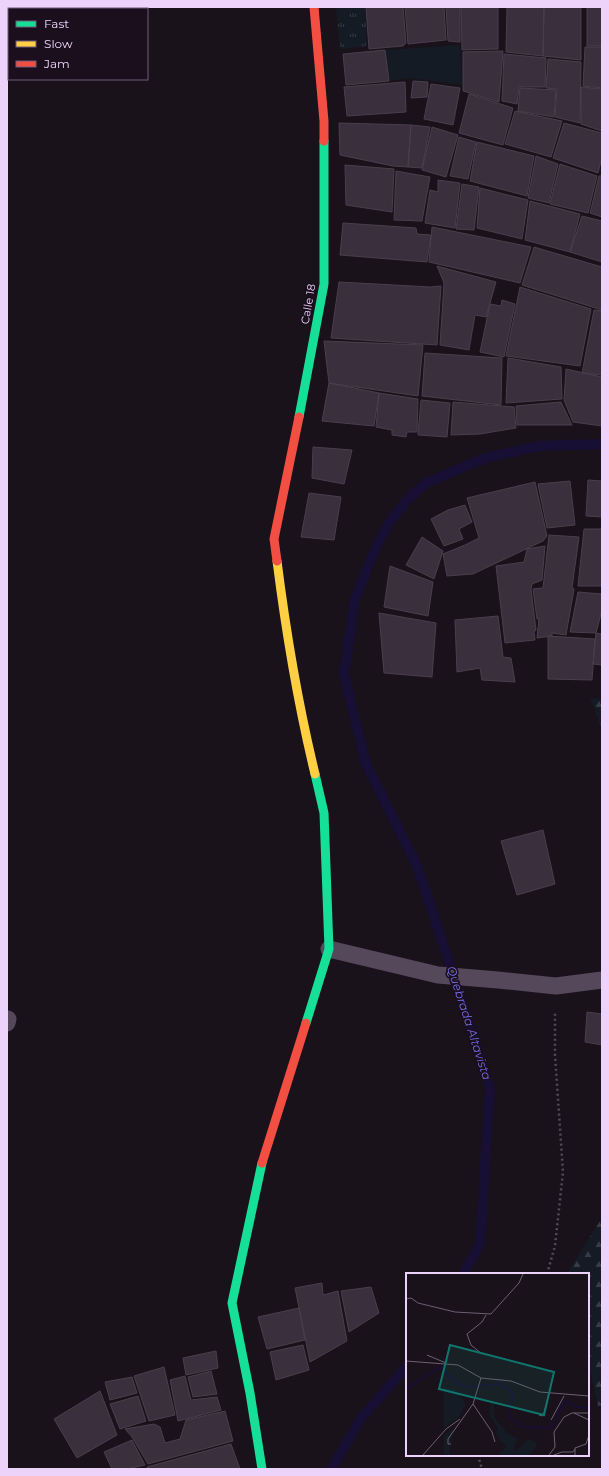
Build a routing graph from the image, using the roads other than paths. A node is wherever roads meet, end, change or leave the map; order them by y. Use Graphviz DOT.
graph roads {
  1 [pos="314,7"];
  2 [pos="329,949"];
  3 [pos="602,980"];
  4 [pos="262,1469"];
  1 -- 2 [label="street, Calle 18"];
  2 -- 3 [label="lane"];
  2 -- 4 [label="street, Calle 18"];
}
